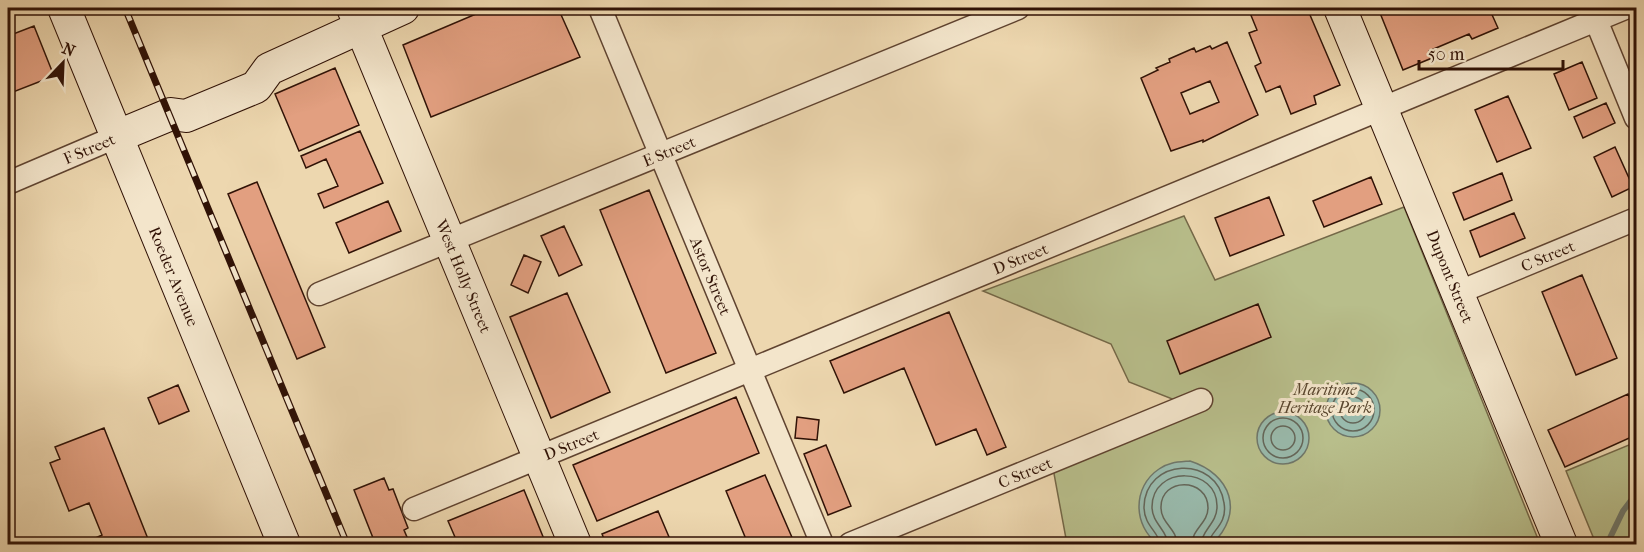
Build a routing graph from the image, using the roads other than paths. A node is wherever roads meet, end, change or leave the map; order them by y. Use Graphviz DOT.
graph roads {
  1 [pos="64,8"];
  2 [pos="403,8"];
  3 [pos="600,8"];
  4 [pos="1018,8"];
  5 [pos="1340,8"];
  6 [pos="1625,8"];
  7 [pos="1594,14"];
  8 [pos="357,17"];
  9 [pos="1381,108"];
  10 [pos="1636,118"];
  11 [pos="118,136"];
  12 [pos="661,154"];
  13 [pos="8,183"];
  14 [pos="1636,219"];
  15 [pos="449,241"];
  16 [pos="1457,293"];
  17 [pos="319,294"];
  18 [pos="750,370"];
  19 [pos="1201,400"];
  20 [pos="539,457"];
  21 [pos="414,509"];
  22 [pos="285,544"];
  23 [pos="575,544"];
  24 [pos="822,544"];
  25 [pos="850,544"];
  26 [pos="1561,544"];
  1 -- 11 [label="main road, Roeder Avenue"];
  2 -- 8 [label="main road, F Street"];
  3 -- 12 [label="street, Astor Street"];
  4 -- 12 [label="street, E Street"];
  5 -- 9 [label="main road, Dupont Street"];
  6 -- 7 [label="street, D Street"];
  7 -- 9 [label="street, D Street"];
  7 -- 10 [label="street"];
  8 -- 11 [label="main road, F Street"];
  8 -- 15 [label="main road, West Holly Street"];
  9 -- 16 [label="main road, Dupont Street"];
  9 -- 18 [label="street, D Street"];
  11 -- 13 [label="street, F Street"];
  11 -- 22 [label="main road, Roeder Avenue"];
  12 -- 15 [label="street, E Street"];
  12 -- 18 [label="street, Astor Street"];
  14 -- 16 [label="street, C Street"];
  15 -- 17 [label="street, E Street"];
  15 -- 20 [label="main road, West Holly Street"];
  16 -- 26 [label="main road, Dupont Street"];
  18 -- 20 [label="street, D Street"];
  18 -- 24 [label="street, Astor Street"];
  19 -- 25 [label="street, C Street"];
  20 -- 21 [label="street, D Street"];
  20 -- 23 [label="main road, West Holly Street"];
}
